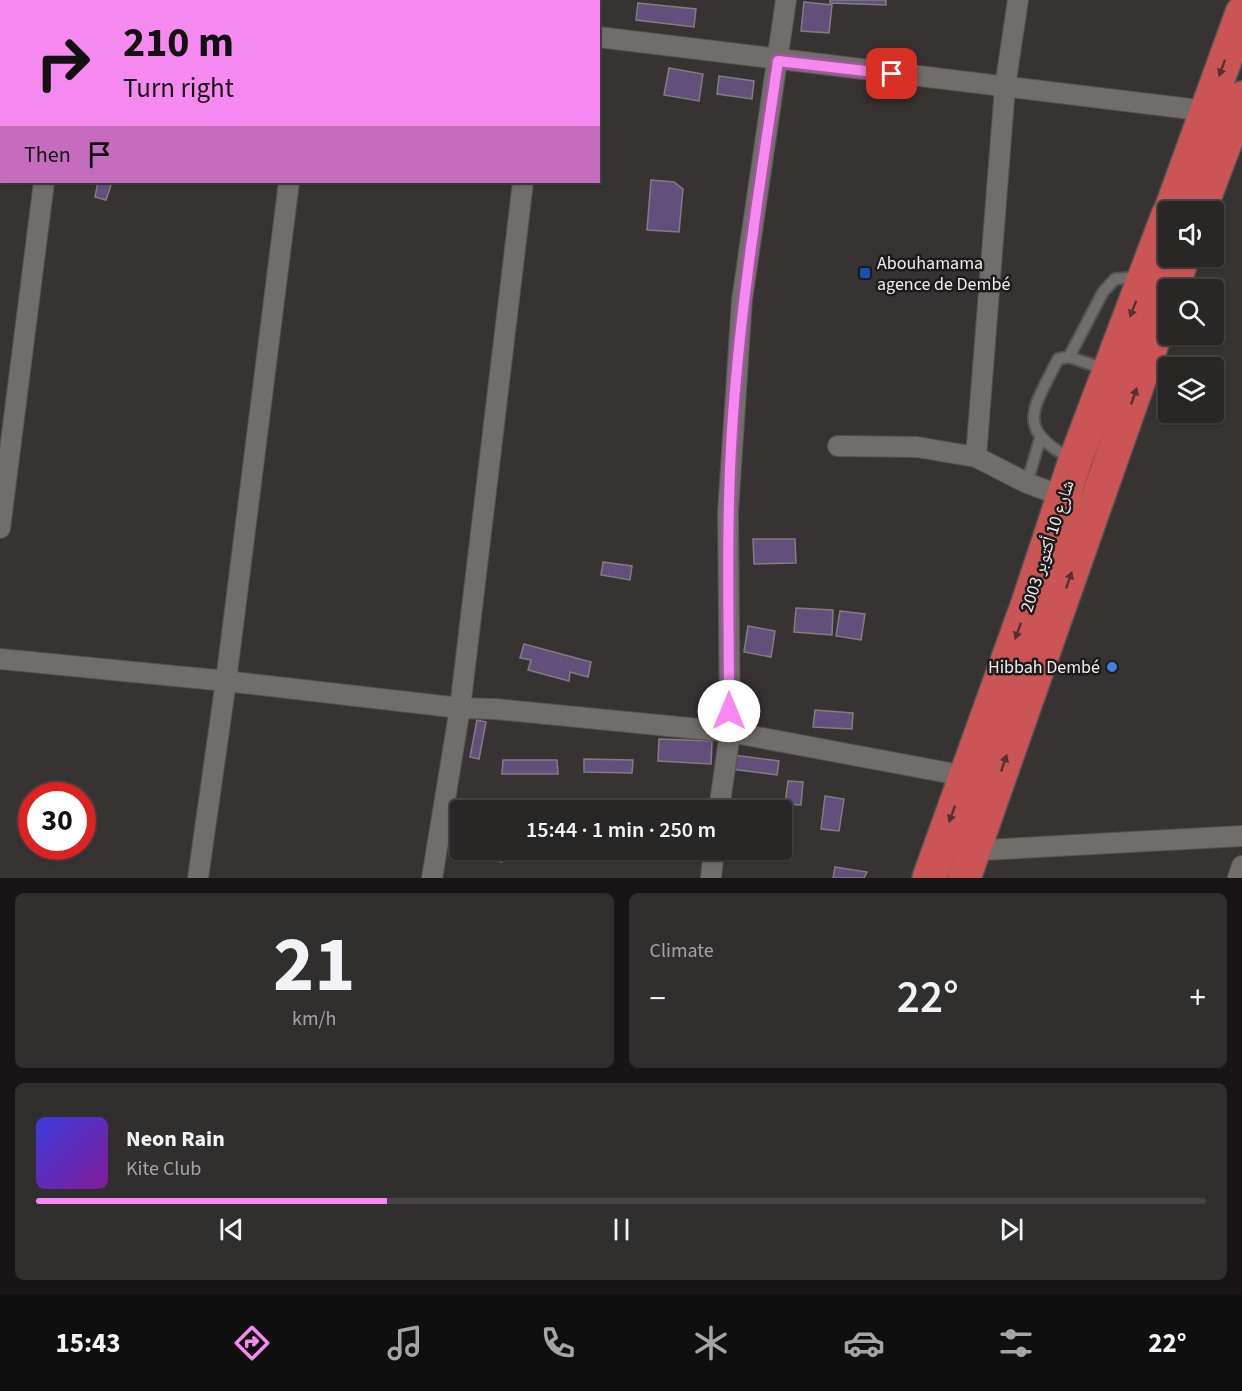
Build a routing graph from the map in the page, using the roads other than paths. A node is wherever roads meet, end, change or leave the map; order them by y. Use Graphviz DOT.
graph roads {
  1 [pos="786,0"];
  2 [pos="1018,0"];
  3 [pos="1242,13"];
  4 [pos="600,37"];
  5 [pos="778,61"];
  6 [pos="1005,87"];
  7 [pos="1242,98"];
  8 [pos="1207,111"];
  9 [pos="1231,158"];
  10 [pos="44,183"];
  11 [pos="289,183"];
  12 [pos="523,183"];
  13 [pos="1173,201"];
  14 [pos="1206,201"];
  15 [pos="1158,287"];
  16 [pos="1158,294"];
  17 [pos="1158,301"];
  18 [pos="1069,357"];
  19 [pos="1109,371"];
  20 [pos="1040,439"];
  21 [pos="838,446"];
  22 [pos="976,457"];
  23 [pos="1075,461"];
  24 [pos="1027,483"];
  25 [pos="1063,497"];
  26 [pos="1094,508"];
  27 [pos="0,528"];
  28 [pos="0,659"];
  29 [pos="226,681"];
  30 [pos="460,708"];
  31 [pos="730,732"];
  32 [pos="965,776"];
  33 [pos="721,800"];
  34 [pos="1242,836"];
  35 [pos="940,847"];
  36 [pos="713,860"];
  37 [pos="968,865"];
  38 [pos="1242,866"];
  39 [pos="198,878"];
  40 [pos="432,878"];
  41 [pos="711,878"];
  42 [pos="929,878"];
  43 [pos="1238,878"];
  1 -- 5 [label="street"];
  2 -- 6 [label="street"];
  3 -- 8 [label="highway, شارع 10 أكتوبر 2003, one-way"];
  4 -- 5 [label="street"];
  5 -- 6 [label="street"];
  5 -- 31 [label="street"];
  6 -- 8 [label="street"];
  6 -- 22 [label="street"];
  7 -- 9 [label="highway"];
  8 -- 13 [label="highway, شارع 10 أكتوبر 2003"];
  9 -- 14 [label="highway"];
  10 -- 27 [label="street"];
  11 -- 29 [label="street"];
  12 -- 30 [label="street"];
  15 -- 18 [label="lane"];
  16 -- 19 [label="highway, شارع 10 أكتوبر 2003, one-way"];
  26 -- 17 [label="highway, شارع 10 أكتوبر 2003, one-way"];
  18 -- 19 [label="lane"];
  18 -- 20 [label="lane"];
  19 -- 23 [label="highway, شارع 10 أكتوبر 2003"];
  20 -- 23 [label="lane"];
  20 -- 24 [label="lane"];
  21 -- 22 [label="street"];
  22 -- 24 [label="street"];
  23 -- 25 [label="highway, شارع 10 أكتوبر 2003"];
  24 -- 25 [label="street"];
  25 -- 26 [label="street"];
  25 -- 32 [label="highway, شارع 10 أكتوبر 2003, one-way"];
  37 -- 26 [label="highway, شارع 10 أكتوبر 2003, one-way"];
  28 -- 29 [label="street"];
  29 -- 30 [label="street"];
  29 -- 39 [label="street"];
  30 -- 31 [label="street"];
  30 -- 40 [label="street"];
  31 -- 32 [label="street"];
  31 -- 33 [label="street"];
  32 -- 35 [label="highway, شارع 10 أكتوبر 2003, one-way"];
  34 -- 37 [label="street"];
  35 -- 37 [label="street"];
  35 -- 42 [label="highway, شارع 10 أكتوبر 2003"];
  36 -- 41 [label="street"];
  38 -- 43 [label="street"];
}
